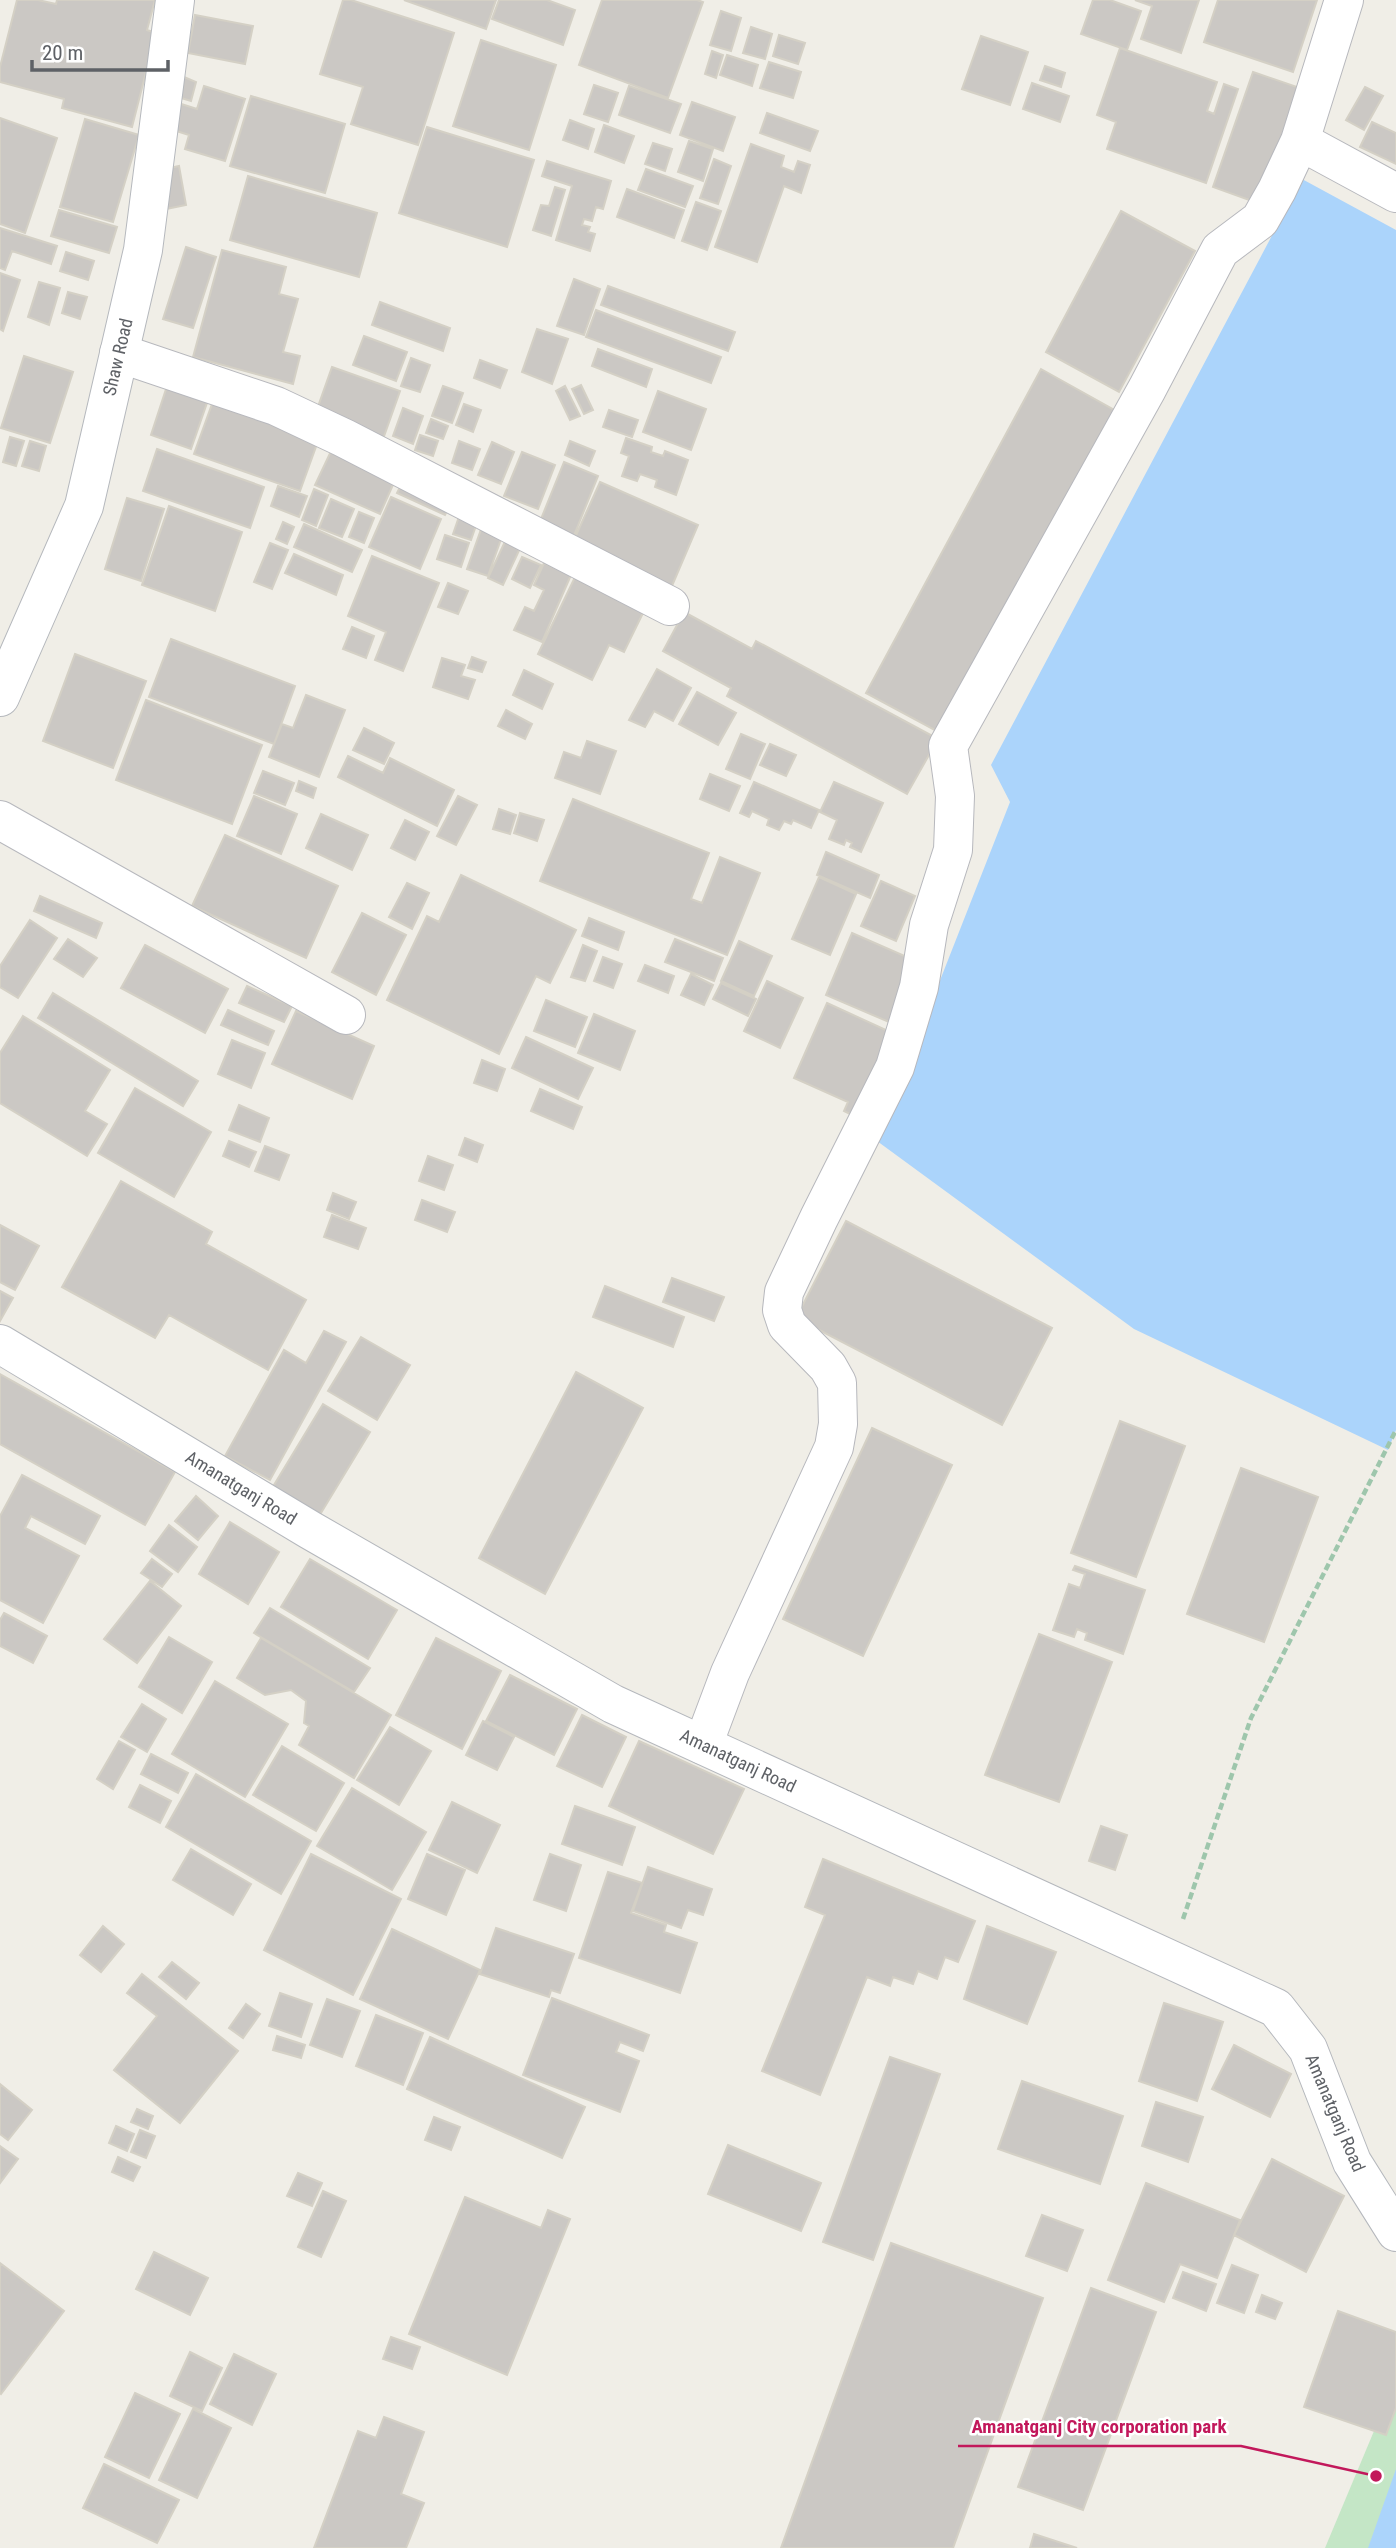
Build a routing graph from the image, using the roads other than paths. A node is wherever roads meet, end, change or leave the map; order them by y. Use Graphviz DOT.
graph roads {
  1 [pos="175,0"];
  2 [pos="1344,0"];
  3 [pos="1300,141"];
  4 [pos="1396,193"];
  5 [pos="119,353"];
  6 [pos="670,606"];
  7 [pos="0,697"];
  8 [pos="0,820"];
  9 [pos="346,1015"];
  10 [pos="0,1343"];
  11 [pos="703,1745"];
  12 [pos="1396,2232"];
  1 -- 5 [label="street, Shaw Road"];
  2 -- 3 [label="street"];
  3 -- 4 [label="street"];
  3 -- 11 [label="street"];
  5 -- 6 [label="street"];
  5 -- 7 [label="street, Shaw Road"];
  8 -- 9 [label="street"];
  10 -- 11 [label="street, Amanatganj Road"];
  11 -- 12 [label="street, Amanatganj Road"];
}
